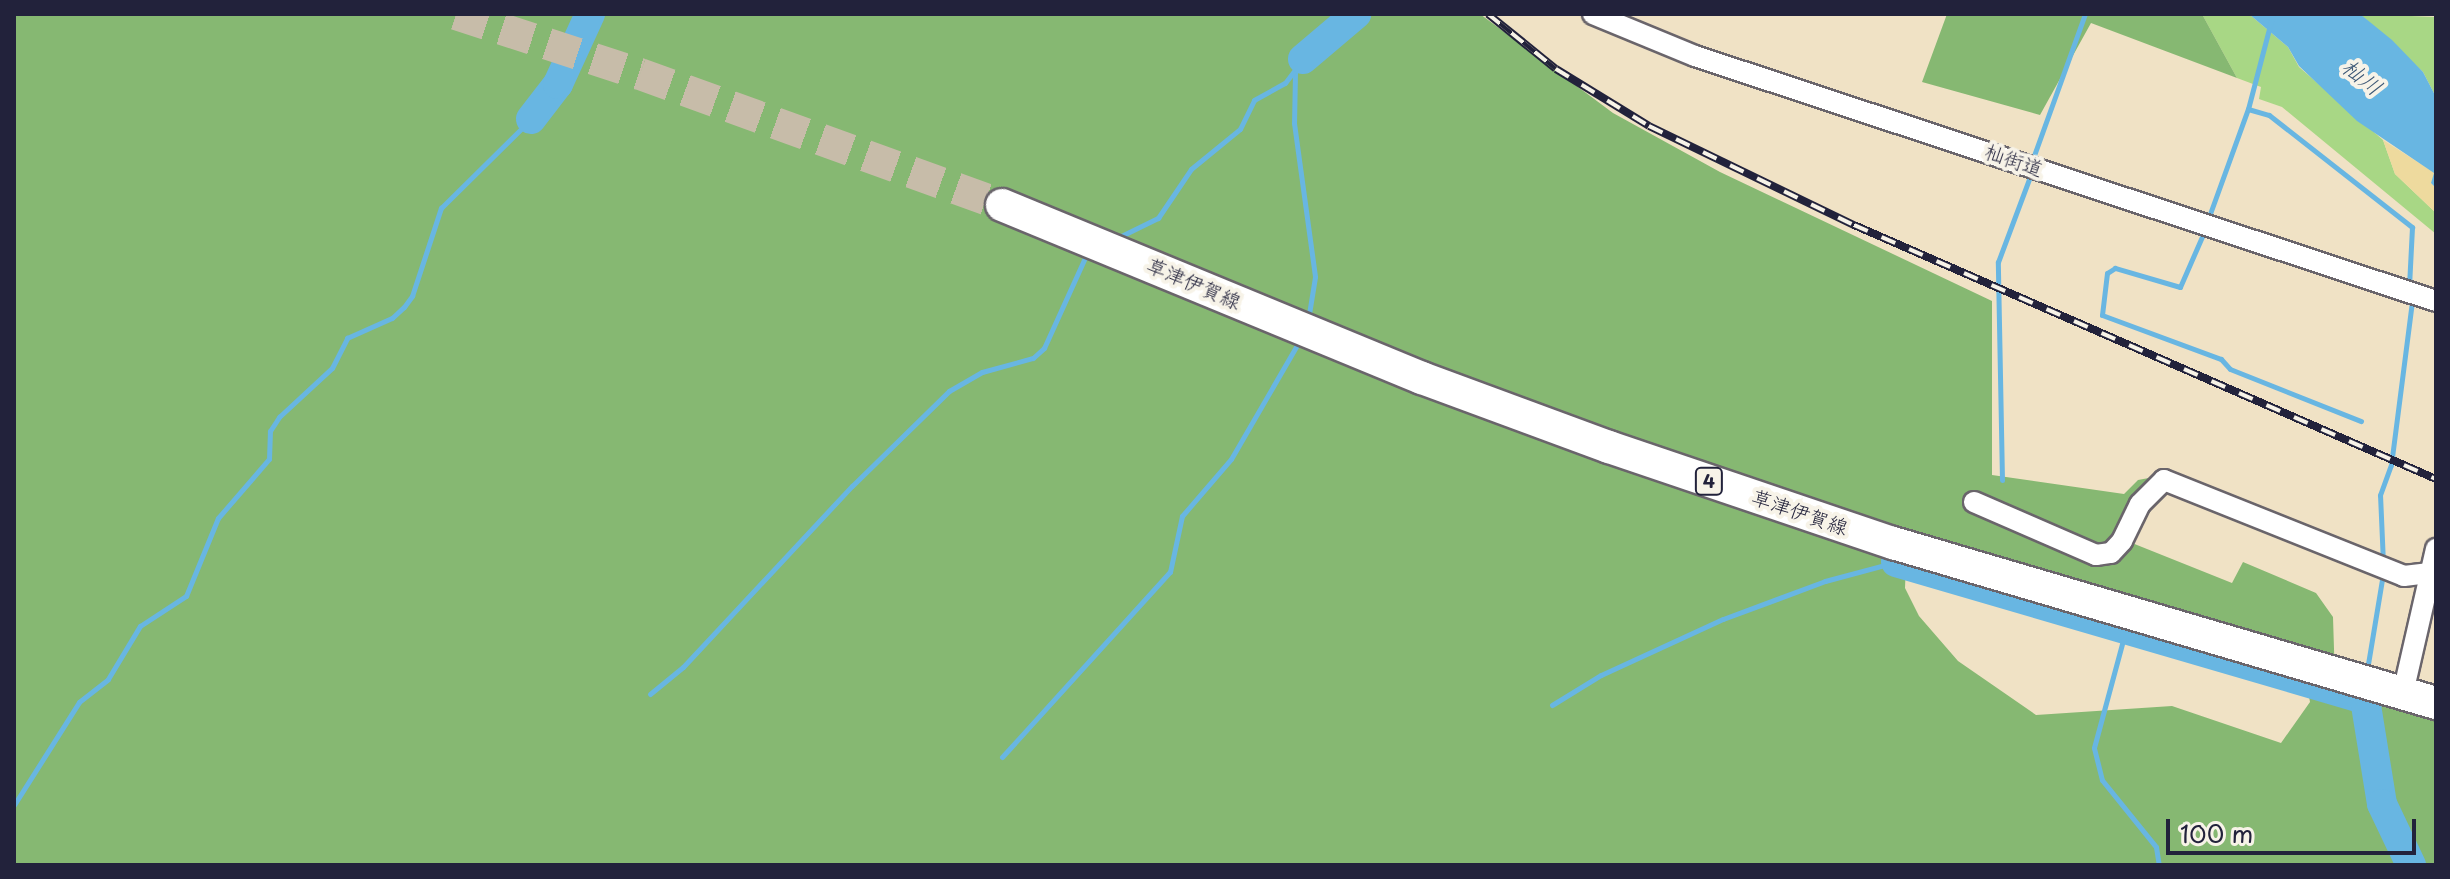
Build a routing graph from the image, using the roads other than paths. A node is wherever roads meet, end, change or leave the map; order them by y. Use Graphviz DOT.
graph roads {
  1 [pos="1593,14"];
  2 [pos="1002,205"];
  3 [pos="2436,301"];
  4 [pos="1974,502"];
  5 [pos="2436,549"];
  6 [pos="2430,573"];
  7 [pos="2403,693"];
  8 [pos="2436,703"];
  1 -- 3 [label="street, 杣街道"];
  2 -- 7 [label="main road, 草津伊賀線 / 4"];
  4 -- 6 [label="street"];
  5 -- 6 [label="street"];
  6 -- 7 [label="street"];
  7 -- 8 [label="main road, 草津伊賀線 / 4"];
}
